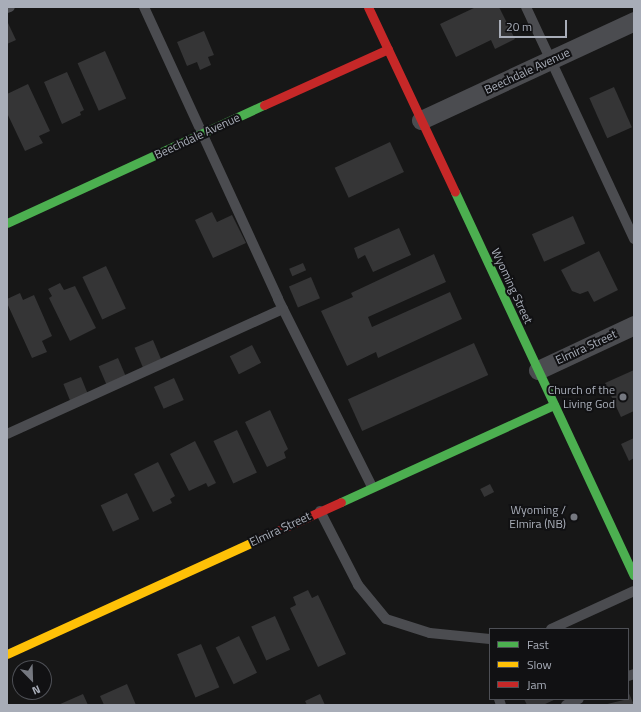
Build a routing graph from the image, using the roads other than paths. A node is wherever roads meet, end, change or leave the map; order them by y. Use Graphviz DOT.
graph roads {
  1 [pos="10,7"];
  2 [pos="144,7"];
  3 [pos="368,7"];
  4 [pos="526,7"];
  5 [pos="7,8"];
  6 [pos="634,21"];
  7 [pos="388,49"];
  8 [pos="550,60"];
  9 [pos="420,120"];
  10 [pos="205,133"];
  11 [pos="7,224"];
  12 [pos="634,239"];
  13 [pos="283,309"];
  14 [pos="634,325"];
  15 [pos="538,370"];
  16 [pos="554,405"];
  17 [pos="7,434"];
  18 [pos="372,487"];
  19 [pos="320,511"];
  20 [pos="634,575"];
  21 [pos="634,591"];
  22 [pos="553,628"];
  23 [pos="489,639"];
  24 [pos="7,654"];
  25 [pos="577,700"];
  26 [pos="566,705"];
  1 -- 5 [label="lane"];
  2 -- 10 [label="lane"];
  3 -- 7 [label="street, Wyoming Street"];
  4 -- 8 [label="lane"];
  6 -- 8 [label="street, Beechdale Avenue"];
  7 -- 9 [label="street, Wyoming Street"];
  7 -- 10 [label="street, Beechdale Avenue"];
  8 -- 9 [label="street, Beechdale Avenue"];
  8 -- 12 [label="lane"];
  9 -- 15 [label="street, Wyoming Street"];
  10 -- 11 [label="street, Beechdale Avenue"];
  10 -- 13 [label="lane"];
  13 -- 17 [label="lane"];
  13 -- 18 [label="lane"];
  14 -- 15 [label="street, Elmira Street"];
  15 -- 16 [label="street, Wyoming Street"];
  16 -- 18 [label="street, Elmira Street"];
  16 -- 20 [label="street, Wyoming Street"];
  18 -- 19 [label="street, Elmira Street"];
  19 -- 23 [label="lane"];
  19 -- 24 [label="street, Elmira Street"];
  21 -- 22 [label="lane"];
  25 -- 26 [label="lane"];
}
